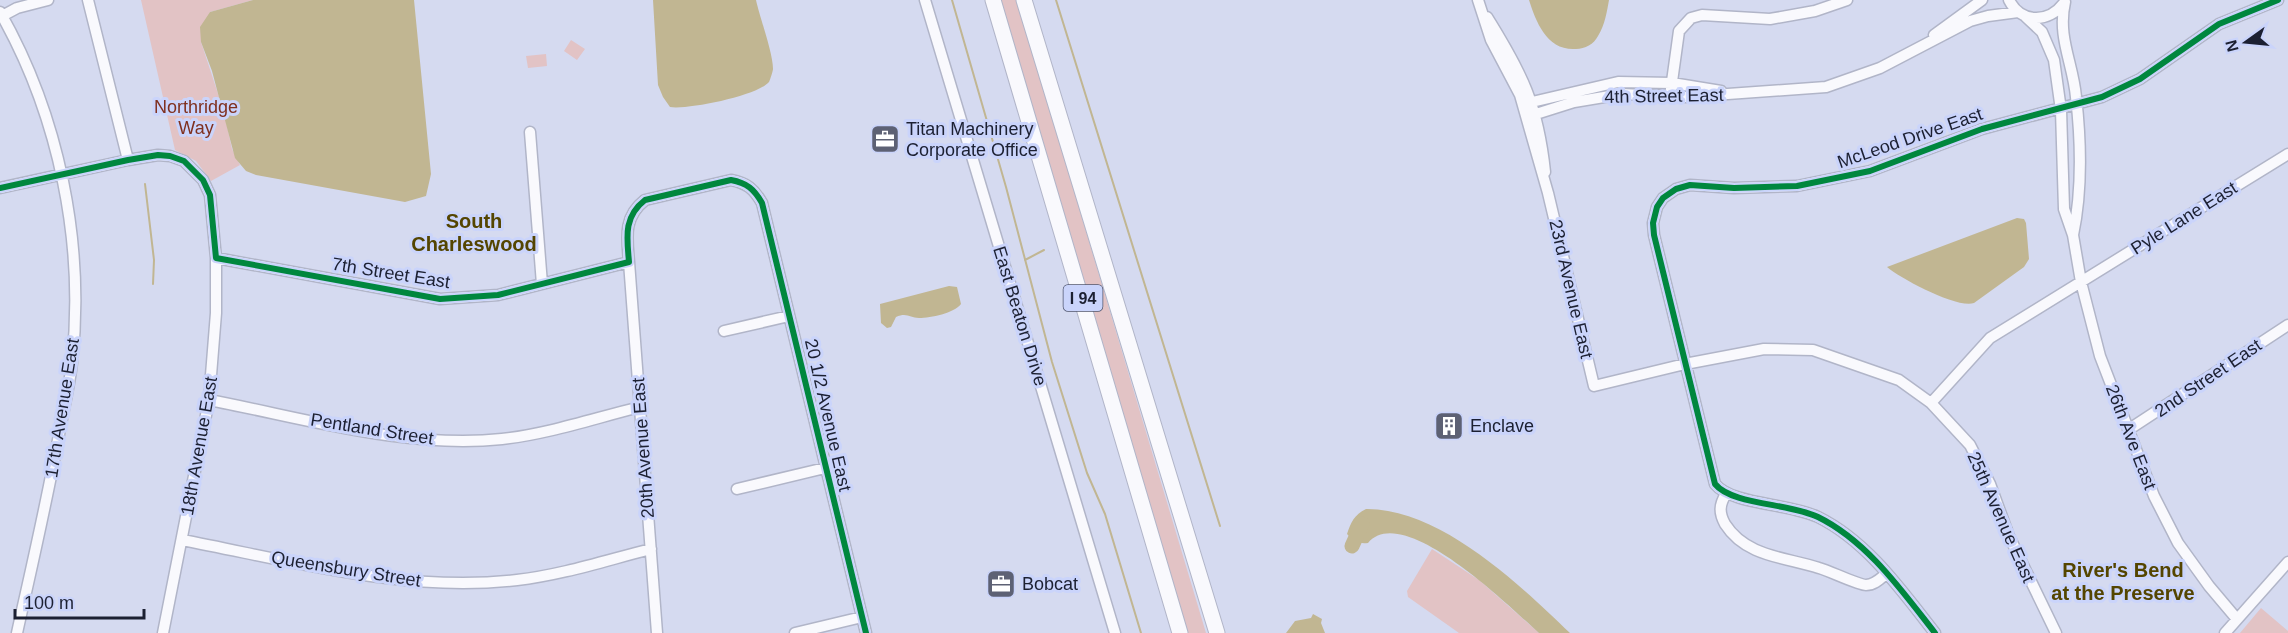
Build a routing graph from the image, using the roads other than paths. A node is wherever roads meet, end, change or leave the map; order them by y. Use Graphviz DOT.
graph roads {
  1 [pos="48,0"];
  2 [pos="88,0"];
  3 [pos="925,0"];
  4 [pos="1024,0"];
  5 [pos="1847,0"];
  6 [pos="1982,0"];
  7 [pos="2009,0"];
  8 [pos="2278,0"];
  9 [pos="2065,1"];
  10 [pos="994,3"];
  11 [pos="1479,3"];
  12 [pos="1,14"];
  13 [pos="2022,14"];
  14 [pos="1913,50"];
  15 [pos="1672,83"];
  16 [pos="1745,95"];
  17 [pos="1670,96"];
  18 [pos="1528,106"];
  19 [pos="2077,106"];
  20 [pos="2061,110"];
  21 [pos="1536,114"];
  22 [pos="530,132"];
  23 [pos="2288,154"];
  24 [pos="128,160"];
  25 [pos="61,174"];
  26 [pos="0,188"];
  27 [pos="1548,193"];
  28 [pos="2073,236"];
  29 [pos="216,258"];
  30 [pos="629,262"];
  31 [pos="2081,282"];
  32 [pos="542,284"];
  33 [pos="789,316"];
  34 [pos="2288,325"];
  35 [pos="724,331"];
  36 [pos="1685,364"];
  37 [pos="1594,386"];
  38 [pos="209,400"];
  39 [pos="1931,403"];
  40 [pos="640,407"];
  41 [pos="2128,430"];
  42 [pos="825,468"];
  43 [pos="736,489"];
  44 [pos="1726,495"];
  45 [pos="183,540"];
  46 [pos="651,549"];
  47 [pos="2288,562"];
  48 [pos="1886,574"];
  49 [pos="862,617"];
  50 [pos="2236,618"];
  51 [pos="17,633"];
  52 [pos="163,633"];
  53 [pos="657,633"];
  54 [pos="795,633"];
  55 [pos="866,633"];
  56 [pos="1115,633"];
  57 [pos="1180,633"];
  58 [pos="1217,633"];
  59 [pos="1935,633"];
  60 [pos="2055,633"];
  61 [pos="2224,633"];
  1 -- 12 [label="street"];
  2 -- 24 [label="street"];
  3 -- 56 [label="street, East Beaton Drive"];
  4 -- 58 [label="highway, I 94"];
  5 -- 15 [label="street"];
  6 -- 14 [label="street, 4th Street East"];
  7 -- 13 [label="street"];
  8 -- 19 [label="street, McLeod Drive East"];
  9 -- 13 [label="street, 4th Street East"];
  9 -- 19 [label="street"];
  10 -- 57 [label="highway, I 94"];
  11 -- 18 [label="street, 23rd Avenue East"];
  12 -- 25 [label="street, 17th Avenue East"];
  13 -- 14 [label="street, 4th Street East"];
  13 -- 20 [label="street"];
  14 -- 16 [label="street, 4th Street East"];
  15 -- 16 [label="street, 4th Street East"];
  15 -- 17 [label="street"];
  15 -- 18 [label="street, 4th Street East"];
  16 -- 17 [label="street, 4th Street East"];
  17 -- 21 [label="street, 4th Street East"];
  18 -- 21 [label="street, 23rd Avenue East"];
  18 -- 27 [label="street, 23rd Avenue East"];
  19 -- 20 [label="street, McLeod Drive East"];
  19 -- 28 [label="street"];
  20 -- 28 [label="street"];
  20 -- 36 [label="street, McLeod Drive East"];
  21 -- 27 [label="street, 23rd Avenue East"];
  22 -- 32 [label="street"];
  23 -- 31 [label="street, Pyle Lane East"];
  24 -- 25 [label="street"];
  24 -- 29 [label="street"];
  25 -- 26 [label="street"];
  25 -- 51 [label="street, 17th Avenue East"];
  27 -- 37 [label="street, 23rd Avenue East"];
  28 -- 31 [label="street, 26th Ave East"];
  29 -- 32 [label="street, 7th Street East"];
  29 -- 38 [label="street, 18th Avenue East"];
  30 -- 32 [label="street, 7th Street East"];
  30 -- 33 [label="street, 20 1/2 Avenue East"];
  30 -- 40 [label="street, 20th Avenue East"];
  31 -- 39 [label="street, Pyle Lane East"];
  31 -- 41 [label="street, 26th Ave East"];
  33 -- 35 [label="street"];
  33 -- 42 [label="street, 20 1/2 Avenue East"];
  34 -- 41 [label="street, 2nd Street East"];
  36 -- 37 [label="street, 25th Avenue East"];
  36 -- 39 [label="street, 25th Avenue East"];
  36 -- 44 [label="street, McLeod Drive East"];
  38 -- 40 [label="street, Pentland Street"];
  38 -- 45 [label="street, 18th Avenue East"];
  39 -- 60 [label="street, 25th Avenue East"];
  40 -- 46 [label="street, 20th Avenue East"];
  41 -- 50 [label="street, 26th Ave East"];
  42 -- 43 [label="street"];
  42 -- 49 [label="street, 20 1/2 Avenue East"];
  44 -- 48 [label="street"];
  44 -- 48 [label="street"];
  45 -- 46 [label="street, Queensbury Street"];
  45 -- 52 [label="street, 18th Avenue East"];
  46 -- 53 [label="street, 20th Avenue East"];
  47 -- 50 [label="street"];
  48 -- 59 [label="street"];
  49 -- 54 [label="street"];
  49 -- 55 [label="street, 20 1/2 Avenue East"];
  50 -- 61 [label="street"];
}
